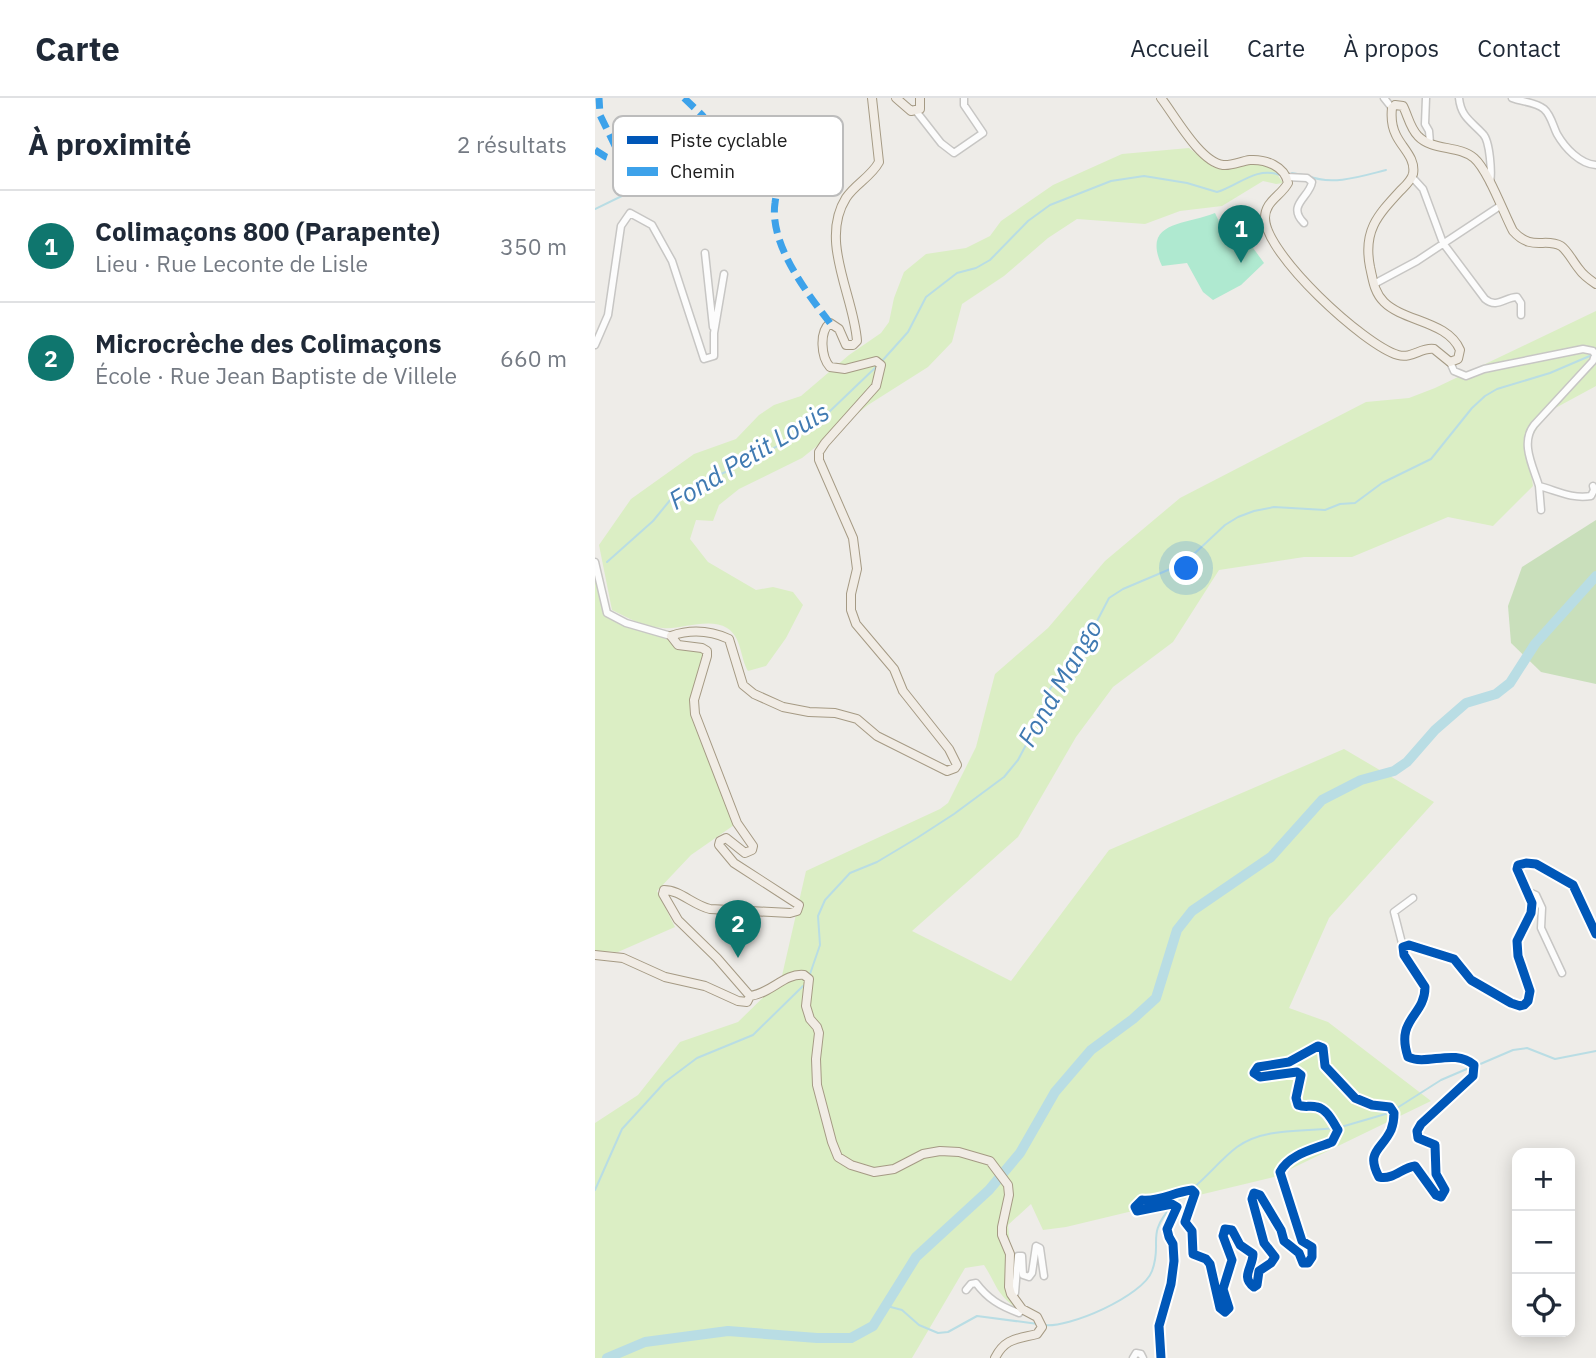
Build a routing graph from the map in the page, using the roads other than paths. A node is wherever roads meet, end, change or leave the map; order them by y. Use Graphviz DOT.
graph roads {
  1 [pos="872,98"];
  2 [pos="896,98"];
  3 [pos="920,98"];
  4 [pos="964,98"];
  5 [pos="1161,98"];
  6 [pos="1384,98"];
  7 [pos="1426,98"];
  8 [pos="1459,98"];
  9 [pos="1512,98"];
  10 [pos="1392,108"];
  11 [pos="916,111"];
  12 [pos="1430,143"];
  13 [pos="1596,165"];
  14 [pos="1287,177"];
  15 [pos="1412,177"];
  16 [pos="1489,183"];
  17 [pos="1500,206"];
  18 [pos="1304,223"];
  19 [pos="1443,243"];
  20 [pos="705,253"];
  21 [pos="724,274"];
  22 [pos="1374,284"];
  23 [pos="1596,284"];
  24 [pos="1521,315"];
  25 [pos="714,333"];
  26 [pos="595,345"];
  27 [pos="1450,362"];
  28 [pos="1539,486"];
  29 [pos="1593,486"];
  30 [pos="1541,510"];
  31 [pos="595,562"];
  32 [pos="671,636"];
  33 [pos="1527,891"];
  34 [pos="1413,898"];
  35 [pos="1596,934"];
  36 [pos="1403,947"];
  37 [pos="595,955"];
  38 [pos="1562,973"];
  39 [pos="750,996"];
  40 [pos="1044,1276"];
  41 [pos="966,1290"];
  42 [pos="1011,1294"];
  43 [pos="1022,1309"];
  44 [pos="995,1358"];
  45 [pos="1133,1358"];
  46 [pos="1143,1358"];
  47 [pos="1161,1358"];
  1 -- 32 [label="main road"];
  2 -- 11 [label="main road"];
  3 -- 11 [label="main road"];
  4 -- 11 [label="street"];
  5 -- 14 [label="main road"];
  6 -- 10 [label="street"];
  7 -- 12 [label="street"];
  8 -- 16 [label="street"];
  9 -- 13 [label="street"];
  10 -- 12 [label="main road"];
  10 -- 15 [label="main road"];
  12 -- 16 [label="main road"];
  14 -- 18 [label="street"];
  14 -- 27 [label="main road"];
  15 -- 19 [label="street"];
  15 -- 22 [label="main road"];
  16 -- 17 [label="main road"];
  17 -- 19 [label="street"];
  17 -- 23 [label="main road"];
  19 -- 22 [label="street"];
  19 -- 24 [label="street"];
  20 -- 25 [label="street"];
  21 -- 25 [label="street"];
  22 -- 27 [label="main road"];
  25 -- 26 [label="street"];
  27 -- 28 [label="street"];
  28 -- 29 [label="street"];
  28 -- 30 [label="street"];
  31 -- 32 [label="street"];
  32 -- 39 [label="main road"];
  33 -- 35 [label="street"];
  33 -- 36 [label="street"];
  33 -- 38 [label="street"];
  34 -- 36 [label="street"];
  36 -- 47 [label="street"];
  37 -- 39 [label="main road"];
  39 -- 42 [label="main road"];
  40 -- 42 [label="street"];
  41 -- 43 [label="street"];
  42 -- 43 [label="main road"];
  43 -- 44 [label="main road"];
  45 -- 46 [label="street"];
}
